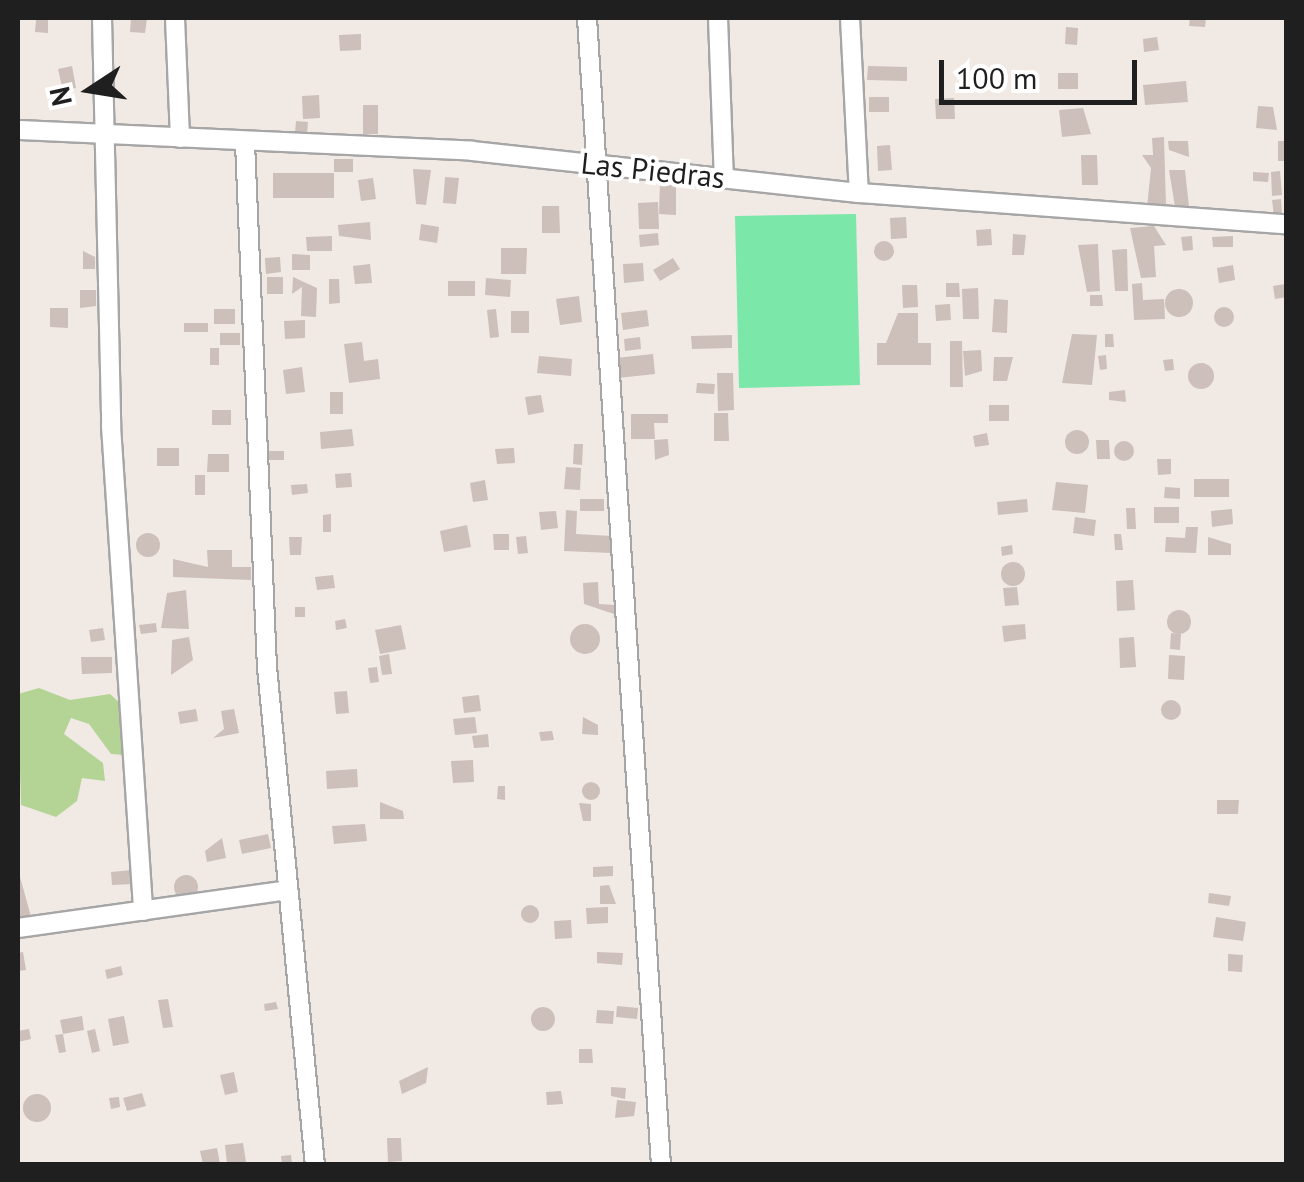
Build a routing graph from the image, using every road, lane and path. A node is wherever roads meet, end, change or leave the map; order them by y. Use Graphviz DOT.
graph roads {
  1 [pos="102,18"];
  2 [pos="176,18"];
  3 [pos="586,18"];
  4 [pos="718,18"];
  5 [pos="850,18"];
  6 [pos="18,130"];
  7 [pos="108,134"];
  8 [pos="180,138"];
  9 [pos="245,143"];
  10 [pos="594,164"];
  11 [pos="724,178"];
  12 [pos="858,193"];
  13 [pos="1286,224"];
  14 [pos="282,891"];
  15 [pos="144,911"];
  16 [pos="18,928"];
  17 [pos="315,1164"];
  18 [pos="661,1164"];
  1 -- 7 [label="street"];
  2 -- 8 [label="street"];
  3 -- 10 [label="street"];
  4 -- 11 [label="street"];
  5 -- 12 [label="street"];
  6 -- 7 [label="street, Las Piedras"];
  7 -- 8 [label="street, Las Piedras"];
  7 -- 15 [label="street"];
  8 -- 9 [label="street, Las Piedras"];
  9 -- 10 [label="street, Las Piedras"];
  9 -- 14 [label="street"];
  10 -- 11 [label="street, Las Piedras"];
  10 -- 18 [label="street"];
  11 -- 12 [label="street, Las Piedras"];
  12 -- 13 [label="street, Las Piedras"];
  14 -- 15 [label="street"];
  14 -- 17 [label="street"];
  15 -- 16 [label="street"];
}
